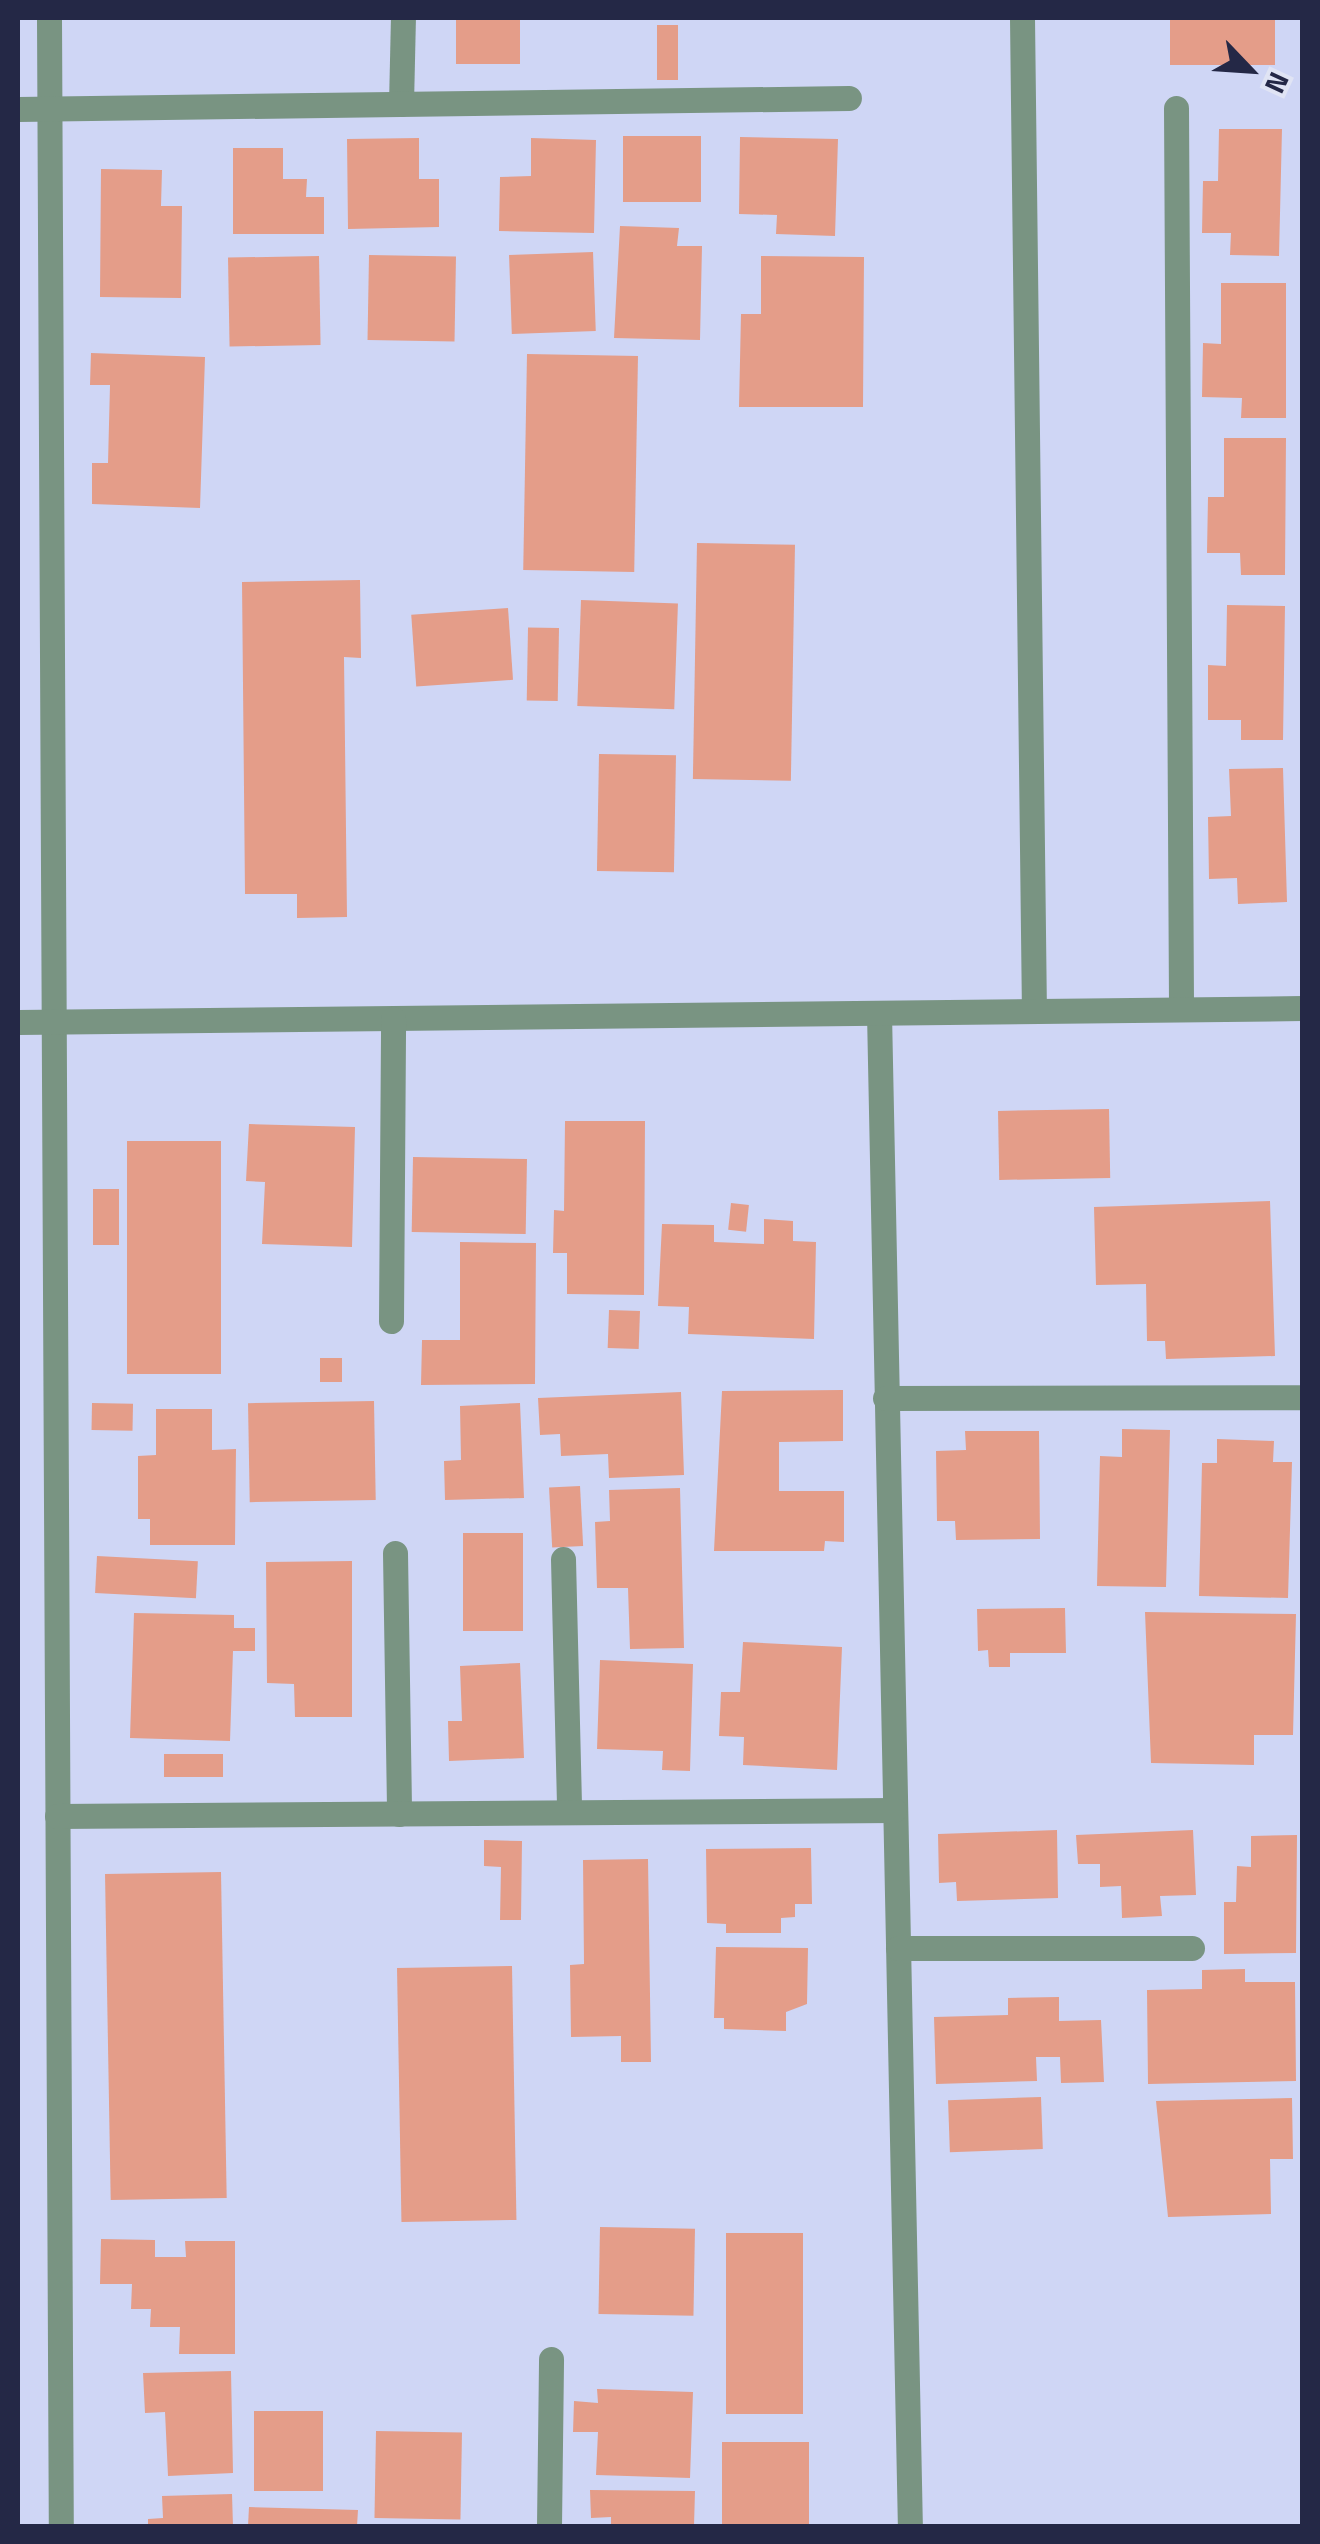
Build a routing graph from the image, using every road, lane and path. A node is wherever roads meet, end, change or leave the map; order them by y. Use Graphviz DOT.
graph roads {
  1 [pos="49,18"];
  2 [pos="403,18"];
  3 [pos="1022,18"];
  4 [pos="849,98"];
  5 [pos="401,104"];
  6 [pos="1176,108"];
  7 [pos="18,109"];
  8 [pos="49,109"];
  9 [pos="1181,1008"];
  10 [pos="1302,1008"];
  11 [pos="1034,1010"];
  12 [pos="879,1013"];
  13 [pos="392,1019"];
  14 [pos="52,1021"];
  15 [pos="18,1022"];
  16 [pos="392,1321"];
  17 [pos="885,1398"];
  18 [pos="1300,1398"];
  19 [pos="395,1553"];
  20 [pos="563,1559"];
  21 [pos="894,1810"];
  22 [pos="569,1812"];
  23 [pos="399,1814"];
  24 [pos="57,1816"];
  25 [pos="898,1948"];
  26 [pos="1192,1948"];
  27 [pos="552,2359"];
  28 [pos="60,2526"];
  29 [pos="549,2526"];
  30 [pos="910,2526"];
  1 -- 8 [label="street"];
  2 -- 5 [label="street"];
  3 -- 11 [label="street"];
  4 -- 5 [label="street"];
  5 -- 8 [label="street"];
  6 -- 9 [label="street"];
  7 -- 8 [label="street"];
  8 -- 14 [label="street"];
  9 -- 10 [label="street"];
  9 -- 11 [label="street"];
  11 -- 12 [label="street"];
  12 -- 13 [label="street"];
  12 -- 17 [label="street"];
  13 -- 14 [label="street"];
  13 -- 16 [label="street"];
  14 -- 15 [label="street"];
  14 -- 24 [label="street"];
  17 -- 18 [label="street"];
  17 -- 21 [label="street"];
  19 -- 23 [label="street"];
  20 -- 22 [label="street"];
  21 -- 22 [label="street"];
  21 -- 25 [label="street"];
  22 -- 23 [label="street"];
  23 -- 24 [label="street"];
  24 -- 28 [label="street"];
  25 -- 26 [label="street"];
  25 -- 30 [label="street"];
  27 -- 29 [label="street"];
}
